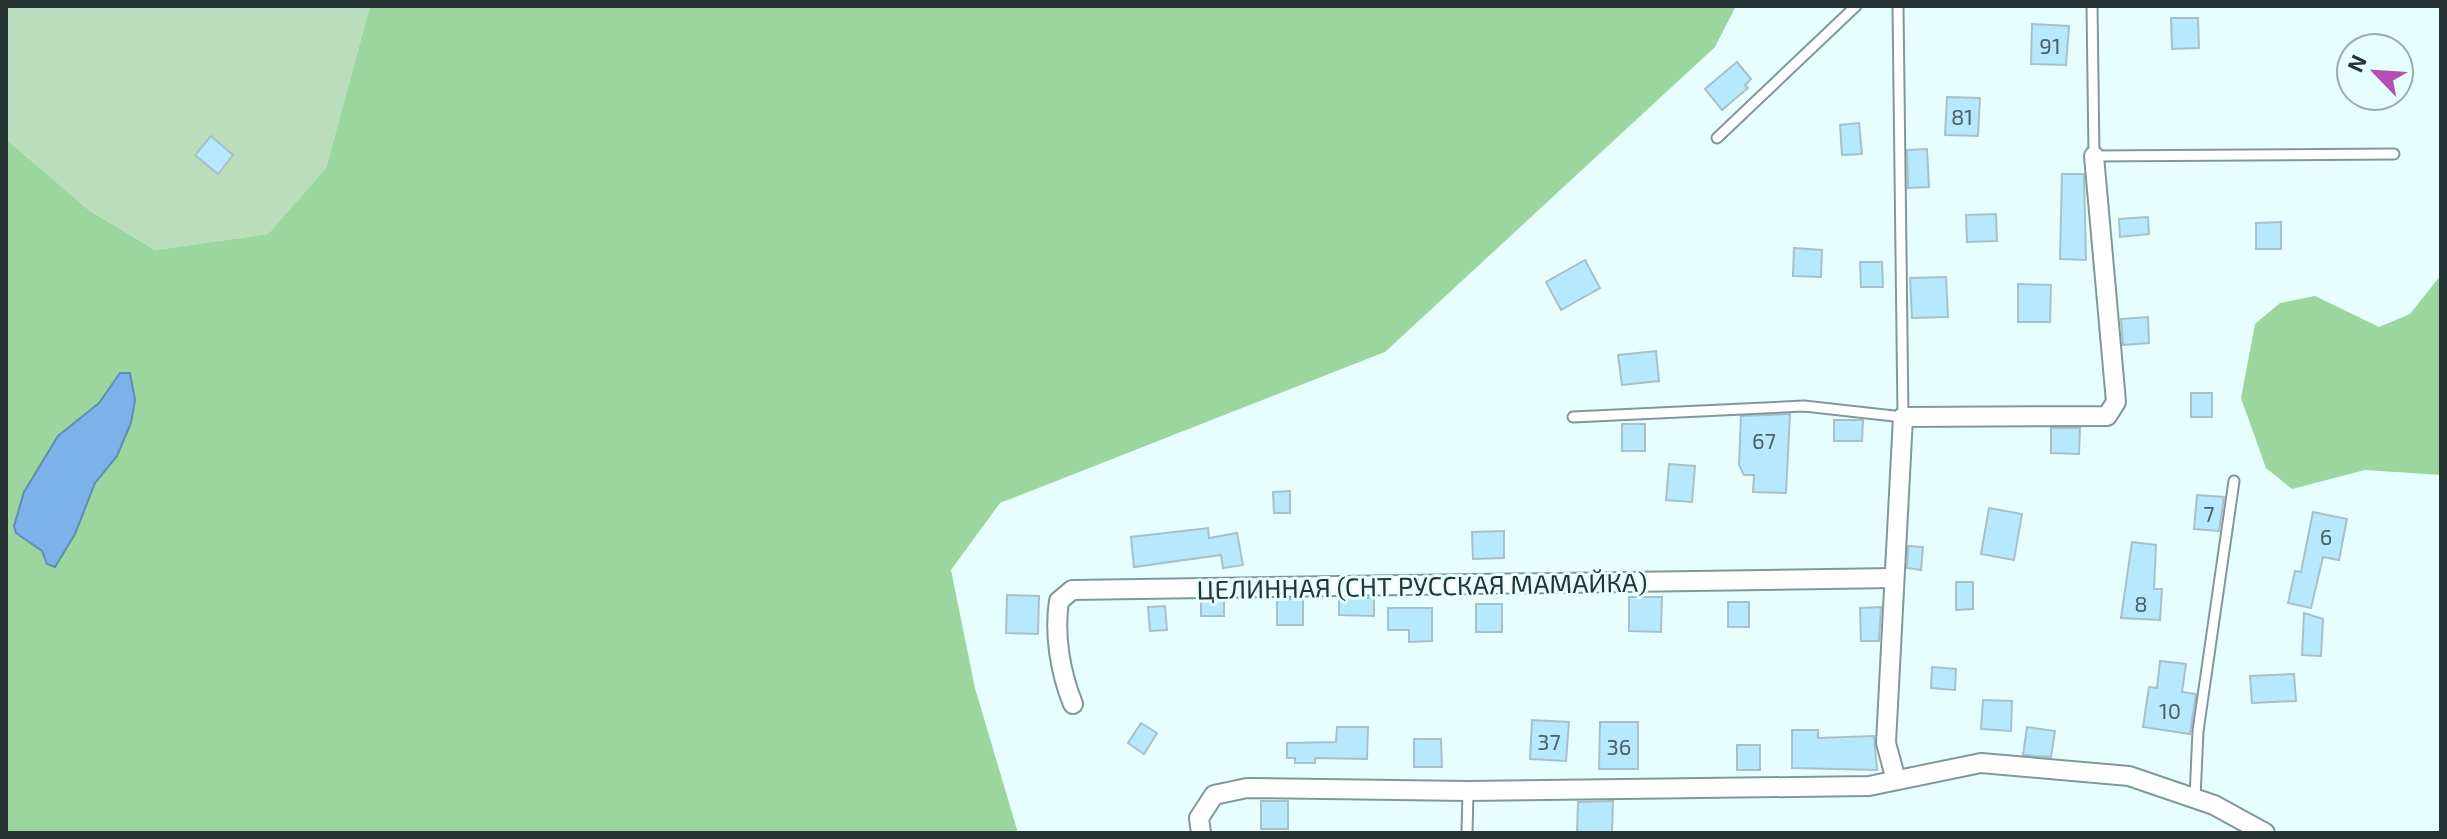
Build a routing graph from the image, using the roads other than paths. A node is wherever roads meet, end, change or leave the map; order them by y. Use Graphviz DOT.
graph roads {
  1 [pos="1856,6"];
  2 [pos="1898,6"];
  3 [pos="2092,6"];
  4 [pos="1717,138"];
  5 [pos="2394,154"];
  6 [pos="2094,156"];
  7 [pos="1573,417"];
  8 [pos="1903,417"];
  9 [pos="2234,481"];
  10 [pos="1894,578"];
  11 [pos="1073,704"];
  12 [pos="1896,780"];
  13 [pos="1468,791"];
  14 [pos="2195,798"];
  15 [pos="1201,833"];
  16 [pos="1467,833"];
  17 [pos="2265,833"];
  1 -- 4 [label="lane"];
  2 -- 8 [label="lane"];
  3 -- 6 [label="lane"];
  5 -- 6 [label="lane"];
  6 -- 8 [label="street"];
  7 -- 8 [label="lane"];
  8 -- 10 [label="street"];
  9 -- 14 [label="lane"];
  10 -- 11 [label="street, ЦЕЛИННАЯ (СНТ РУССКАЯ МАМАЙКА)"];
  10 -- 12 [label="street"];
  12 -- 13 [label="street"];
  12 -- 14 [label="street"];
  13 -- 15 [label="street"];
  13 -- 16 [label="lane"];
  14 -- 17 [label="street"];
}
